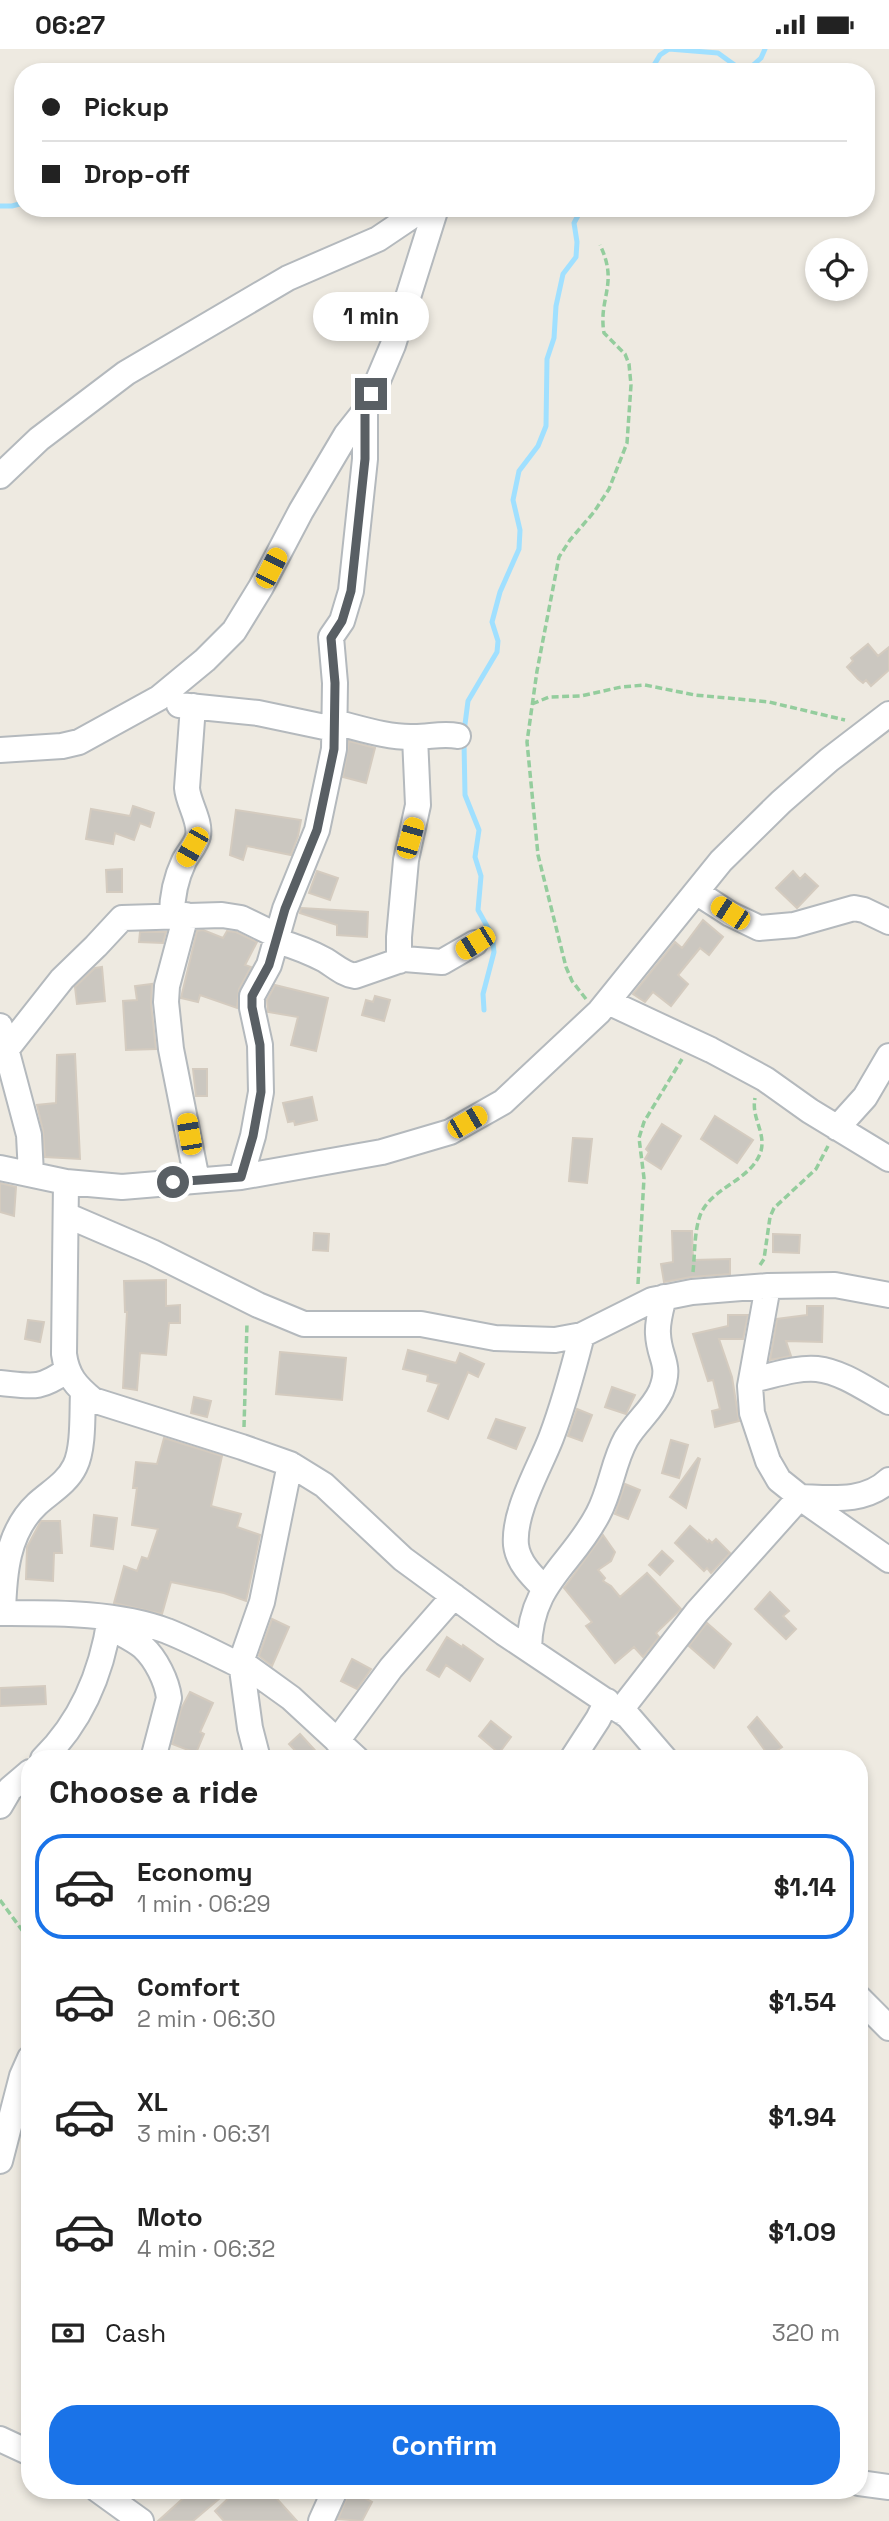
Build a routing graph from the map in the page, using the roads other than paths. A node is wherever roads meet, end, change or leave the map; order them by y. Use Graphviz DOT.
graph roads {
  1 [pos="411,217"];
  2 [pos="433,217"];
  3 [pos="365,411"];
  4 [pos="0,476"];
  5 [pos="150,703"];
  6 [pos="193,706"];
  7 [pos="879,721"];
  8 [pos="334,726"];
  9 [pos="458,736"];
  10 [pos="415,737"];
  11 [pos="0,750"];
  12 [pos="696,892"];
  13 [pos="179,915"];
  14 [pos="888,926"];
  15 [pos="278,939"];
  16 [pos="475,943"];
  17 [pos="399,961"];
  18 [pos="603,1007"];
  19 [pos="0,1026"];
  20 [pos="6,1050"];
  21 [pos="889,1056"];
  22 [pos="837,1128"];
  23 [pos="889,1159"];
  24 [pos="0,1168"];
  25 [pos="31,1174"];
  26 [pos="241,1177"];
  27 [pos="198,1180"];
  28 [pos="66,1182"];
  29 [pos="66,1215"];
  30 [pos="768,1286"];
  31 [pos="889,1295"];
  32 [pos="664,1297"];
  33 [pos="582,1335"];
  34 [pos="66,1371"];
  35 [pos="751,1380"];
  36 [pos="0,1383"];
  37 [pos="83,1392"];
  38 [pos="889,1402"];
  39 [pos="290,1464"];
  40 [pos="889,1480"];
  41 [pos="800,1497"];
  42 [pos="889,1560"];
  43 [pos="545,1589"];
  44 [pos="454,1596"];
  45 [pos="1,1613"];
  46 [pos="109,1622"];
  47 [pos="529,1649"];
  48 [pos="241,1664"];
  49 [pos="613,1706"];
  50 [pos="337,1741"];
  51 [pos="51,1750"];
  52 [pos="155,1750"];
  53 [pos="256,1750"];
  54 [pos="347,1750"];
  55 [pos="578,1750"];
  56 [pos="658,1750"];
  57 [pos="21,1780"];
  58 [pos="0,1806"];
  59 [pos="868,2007"];
  60 [pos="889,2028"];
  61 [pos="21,2080"];
  62 [pos="0,2161"];
  63 [pos="0,2439"];
  64 [pos="21,2449"];
  65 [pos="868,2484"];
  66 [pos="889,2487"];
  67 [pos="110,2499"];
  68 [pos="331,2499"];
  69 [pos="141,2521"];
  70 [pos="321,2521"];
  1 -- 4 [label="street"];
  2 -- 3 [label="street"];
  3 -- 5 [label="street"];
  3 -- 8 [label="street"];
  5 -- 6 [label="street"];
  5 -- 11 [label="street"];
  6 -- 8 [label="street"];
  6 -- 13 [label="street"];
  7 -- 12 [label="street"];
  8 -- 10 [label="street"];
  8 -- 15 [label="street"];
  9 -- 10 [label="street"];
  10 -- 17 [label="street"];
  12 -- 14 [label="street"];
  12 -- 18 [label="street"];
  13 -- 15 [label="street"];
  13 -- 20 [label="street"];
  13 -- 27 [label="street"];
  15 -- 17 [label="street"];
  15 -- 26 [label="street"];
  16 -- 17 [label="street"];
  18 -- 22 [label="street"];
  18 -- 26 [label="street"];
  19 -- 20 [label="street"];
  20 -- 25 [label="street"];
  21 -- 22 [label="street"];
  22 -- 23 [label="street"];
  24 -- 25 [label="street"];
  25 -- 28 [label="street"];
  26 -- 27 [label="street"];
  27 -- 28 [label="street"];
  28 -- 29 [label="street"];
  29 -- 33 [label="street"];
  29 -- 34 [label="street"];
  30 -- 31 [label="street"];
  30 -- 32 [label="street"];
  30 -- 35 [label="street"];
  32 -- 33 [label="street"];
  32 -- 43 [label="street"];
  33 -- 43 [label="street"];
  34 -- 36 [label="street"];
  34 -- 37 [label="street"];
  35 -- 38 [label="street"];
  35 -- 41 [label="street"];
  37 -- 39 [label="street"];
  37 -- 45 [label="street"];
  39 -- 44 [label="street"];
  39 -- 48 [label="street"];
  40 -- 41 [label="street"];
  41 -- 42 [label="street"];
  41 -- 49 [label="street"];
  43 -- 47 [label="street"];
  44 -- 47 [label="street"];
  44 -- 50 [label="street"];
  45 -- 46 [label="street"];
  46 -- 48 [label="street"];
  46 -- 51 [label="street"];
  46 -- 52 [label="street"];
  47 -- 49 [label="street"];
  48 -- 50 [label="street"];
  48 -- 53 [label="street"];
  49 -- 55 [label="street"];
  49 -- 56 [label="street"];
  50 -- 54 [label="street"];
  57 -- 58 [label="street"];
  59 -- 60 [label="street"];
  61 -- 62 [label="street"];
  63 -- 64 [label="street"];
  65 -- 66 [label="street"];
  67 -- 69 [label="street"];
  68 -- 70 [label="street"];
}
